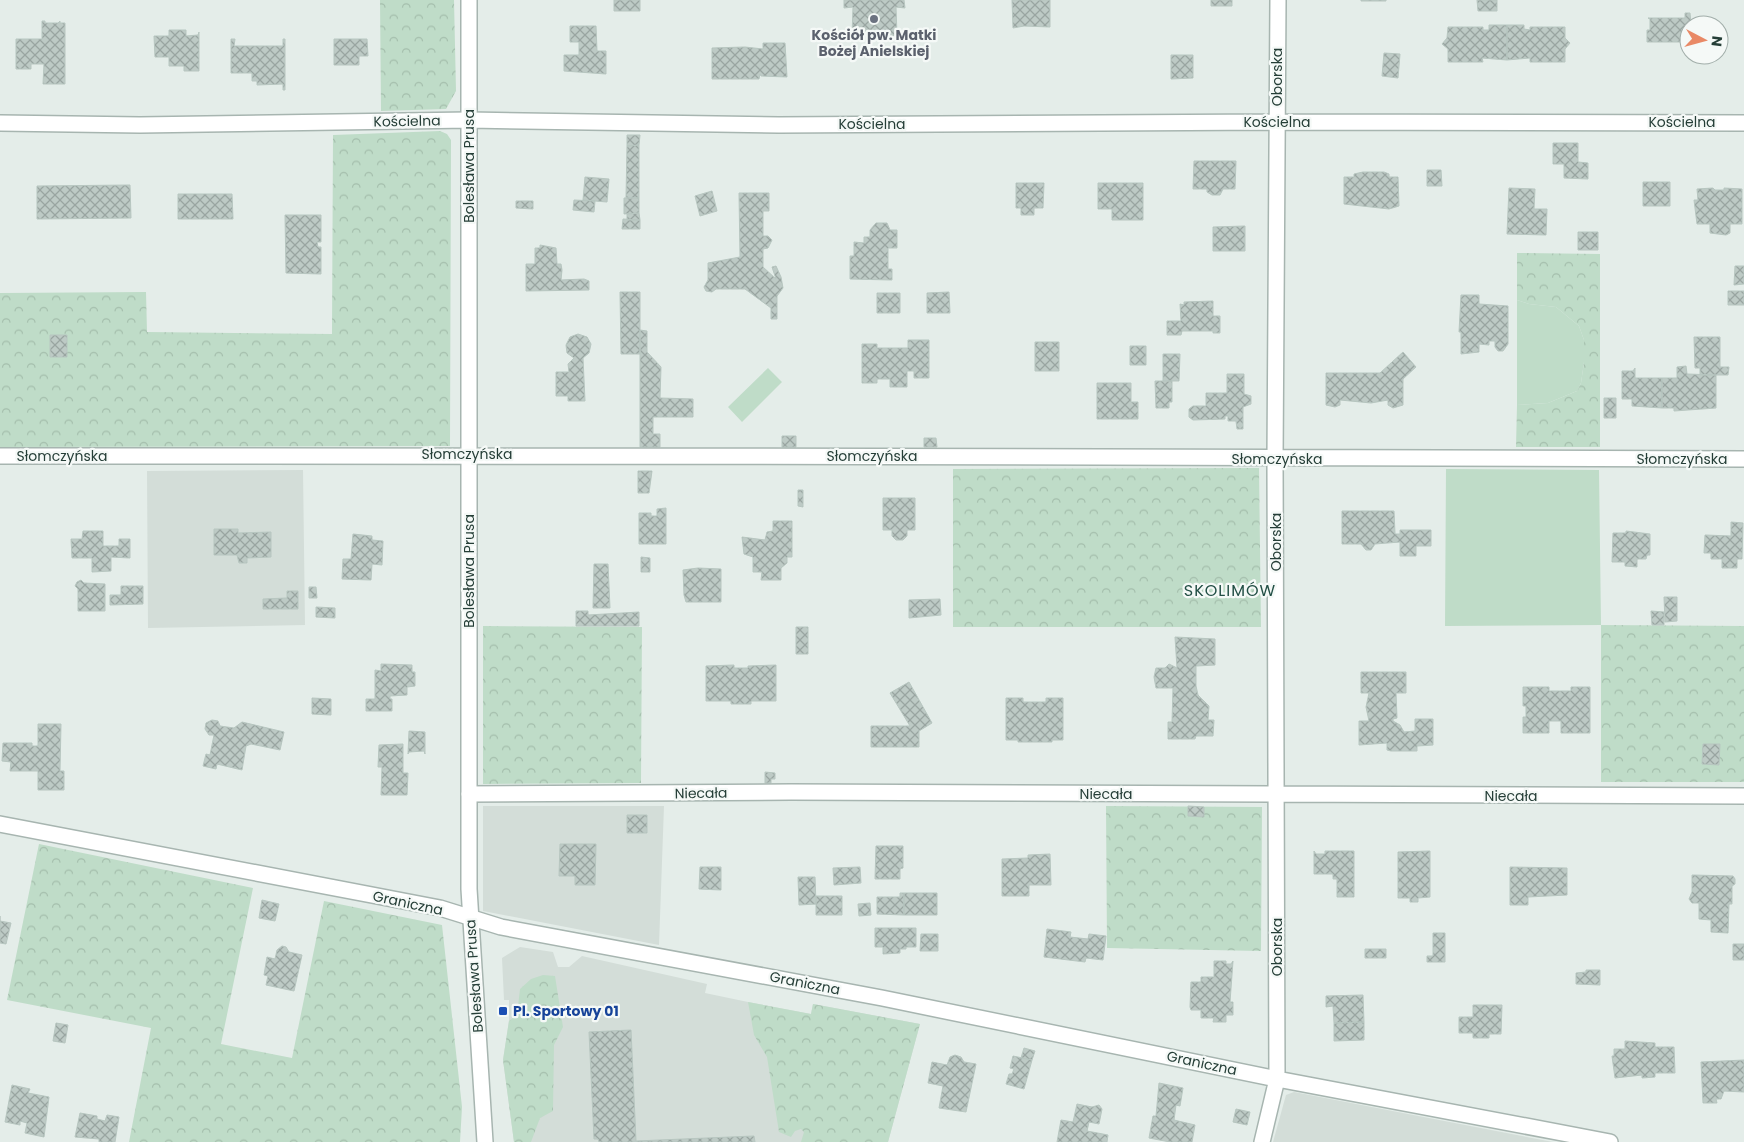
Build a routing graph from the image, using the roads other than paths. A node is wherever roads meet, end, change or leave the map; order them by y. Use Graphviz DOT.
graph roads {
  1 [pos="469,0"];
  2 [pos="1278,0"];
  3 [pos="469,120"];
  4 [pos="1277,122"];
  5 [pos="0,123"];
  6 [pos="1744,123"];
  7 [pos="469,454"];
  8 [pos="0,456"];
  9 [pos="1275,459"];
  10 [pos="1744,459"];
  11 [pos="469,794"];
  12 [pos="1276,795"];
  13 [pos="1744,796"];
  14 [pos="0,824"];
  15 [pos="469,918"];
  16 [pos="1277,1079"];
  17 [pos="485,1142"];
  18 [pos="1262,1142"];
  19 [pos="1610,1142"];
  1 -- 3 [label="street, Bolesława Prusa"];
  2 -- 4 [label="street, Oborska"];
  3 -- 4 [label="street, Kościelna"];
  3 -- 5 [label="street, Kościelna"];
  3 -- 7 [label="street, Bolesława Prusa"];
  4 -- 6 [label="street, Kościelna"];
  4 -- 9 [label="street, Oborska"];
  7 -- 8 [label="street, Słomczyńska"];
  7 -- 9 [label="street, Słomczyńska"];
  7 -- 11 [label="street, Bolesława Prusa"];
  9 -- 10 [label="street, Słomczyńska"];
  9 -- 12 [label="street, Oborska"];
  11 -- 12 [label="street, Niecała"];
  11 -- 15 [label="street, Bolesława Prusa"];
  12 -- 13 [label="street, Niecała"];
  12 -- 16 [label="street, Oborska"];
  14 -- 15 [label="street, Graniczna"];
  15 -- 16 [label="street, Graniczna"];
  15 -- 17 [label="street, Bolesława Prusa"];
  16 -- 18 [label="street, Oborska"];
  16 -- 19 [label="street, Graniczna"];
}
